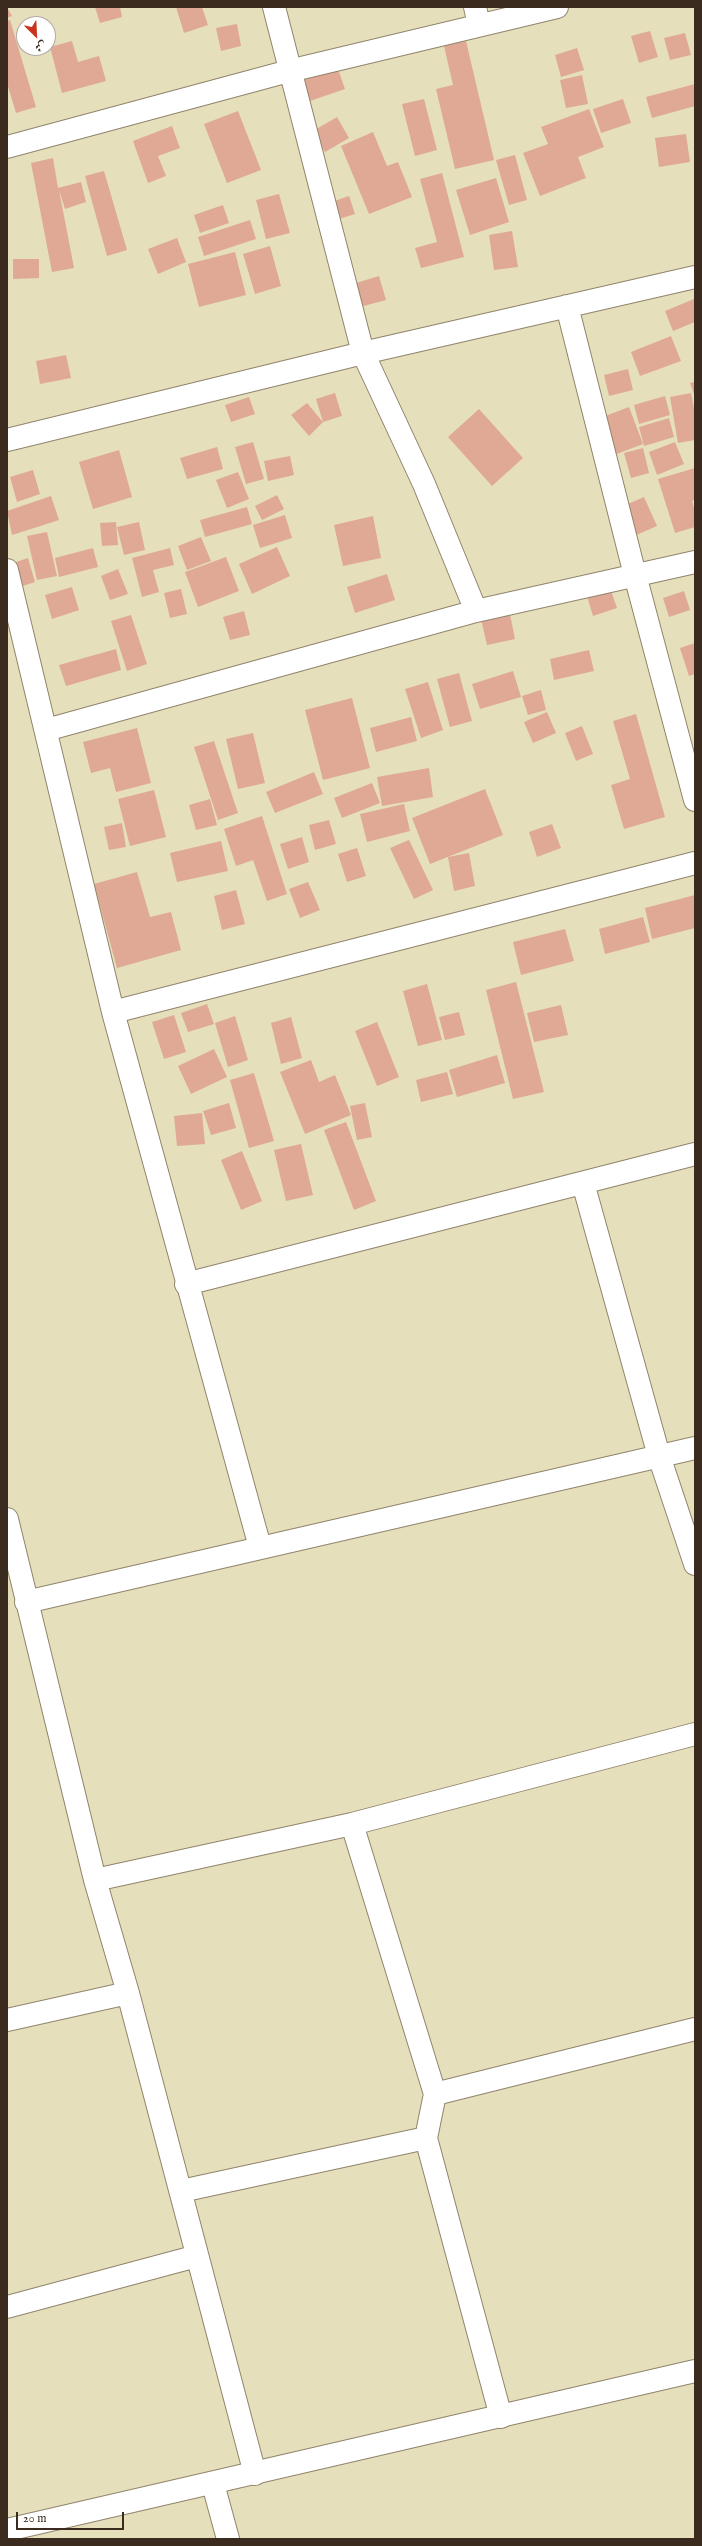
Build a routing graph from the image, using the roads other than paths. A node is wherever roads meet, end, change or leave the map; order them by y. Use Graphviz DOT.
graph roads {
  1 [pos="274,7"];
  2 [pos="557,7"];
  3 [pos="477,16"];
  4 [pos="289,71"];
  5 [pos="7,147"];
  6 [pos="695,277"];
  7 [pos="567,306"];
  8 [pos="363,353"];
  9 [pos="7,440"];
  10 [pos="695,562"];
  11 [pos="7,570"];
  12 [pos="634,575"];
  13 [pos="476,611"];
  14 [pos="46,730"];
  15 [pos="695,800"];
  16 [pos="695,863"];
  17 [pos="113,1012"];
  18 [pos="695,1154"];
  19 [pos="583,1183"];
  20 [pos="186,1284"];
  21 [pos="695,1448"];
  22 [pos="659,1456"];
  23 [pos="7,1519"];
  24 [pos="260,1547"];
  25 [pos="695,1564"];
  26 [pos="26,1602"];
  27 [pos="695,1734"];
  28 [pos="352,1824"];
  29 [pos="95,1880"];
  30 [pos="128,1993"];
  31 [pos="7,2020"];
  32 [pos="695,2029"];
  33 [pos="435,2094"];
  34 [pos="426,2138"];
  35 [pos="181,2191"];
  36 [pos="197,2256"];
  37 [pos="7,2307"];
  38 [pos="695,2371"];
  39 [pos="501,2417"];
  40 [pos="255,2474"];
  41 [pos="213,2484"];
  42 [pos="7,2530"];
  43 [pos="228,2539"];
  1 -- 4 [label="street"];
  2 -- 3 [label="street"];
  3 -- 4 [label="street"];
  4 -- 5 [label="street"];
  4 -- 8 [label="street"];
  6 -- 7 [label="street"];
  7 -- 8 [label="street"];
  7 -- 12 [label="street"];
  8 -- 9 [label="street"];
  8 -- 13 [label="street"];
  10 -- 12 [label="street"];
  11 -- 14 [label="street"];
  12 -- 13 [label="street"];
  12 -- 15 [label="street"];
  13 -- 14 [label="street"];
  14 -- 17 [label="street"];
  16 -- 17 [label="street"];
  17 -- 20 [label="street"];
  18 -- 19 [label="street"];
  19 -- 20 [label="street"];
  19 -- 22 [label="street"];
  20 -- 24 [label="street"];
  21 -- 22 [label="street"];
  22 -- 24 [label="street"];
  22 -- 25 [label="street"];
  23 -- 26 [label="street"];
  24 -- 26 [label="street"];
  26 -- 29 [label="street"];
  27 -- 28 [label="street"];
  28 -- 29 [label="street"];
  28 -- 33 [label="street"];
  29 -- 30 [label="street"];
  30 -- 31 [label="street"];
  30 -- 35 [label="street"];
  32 -- 33 [label="street"];
  33 -- 34 [label="street"];
  34 -- 35 [label="street"];
  34 -- 39 [label="street"];
  35 -- 36 [label="street"];
  36 -- 37 [label="street"];
  36 -- 40 [label="street"];
  38 -- 39 [label="street"];
  39 -- 40 [label="street"];
  40 -- 41 [label="street"];
  41 -- 42 [label="street"];
  41 -- 43 [label="street"];
}
